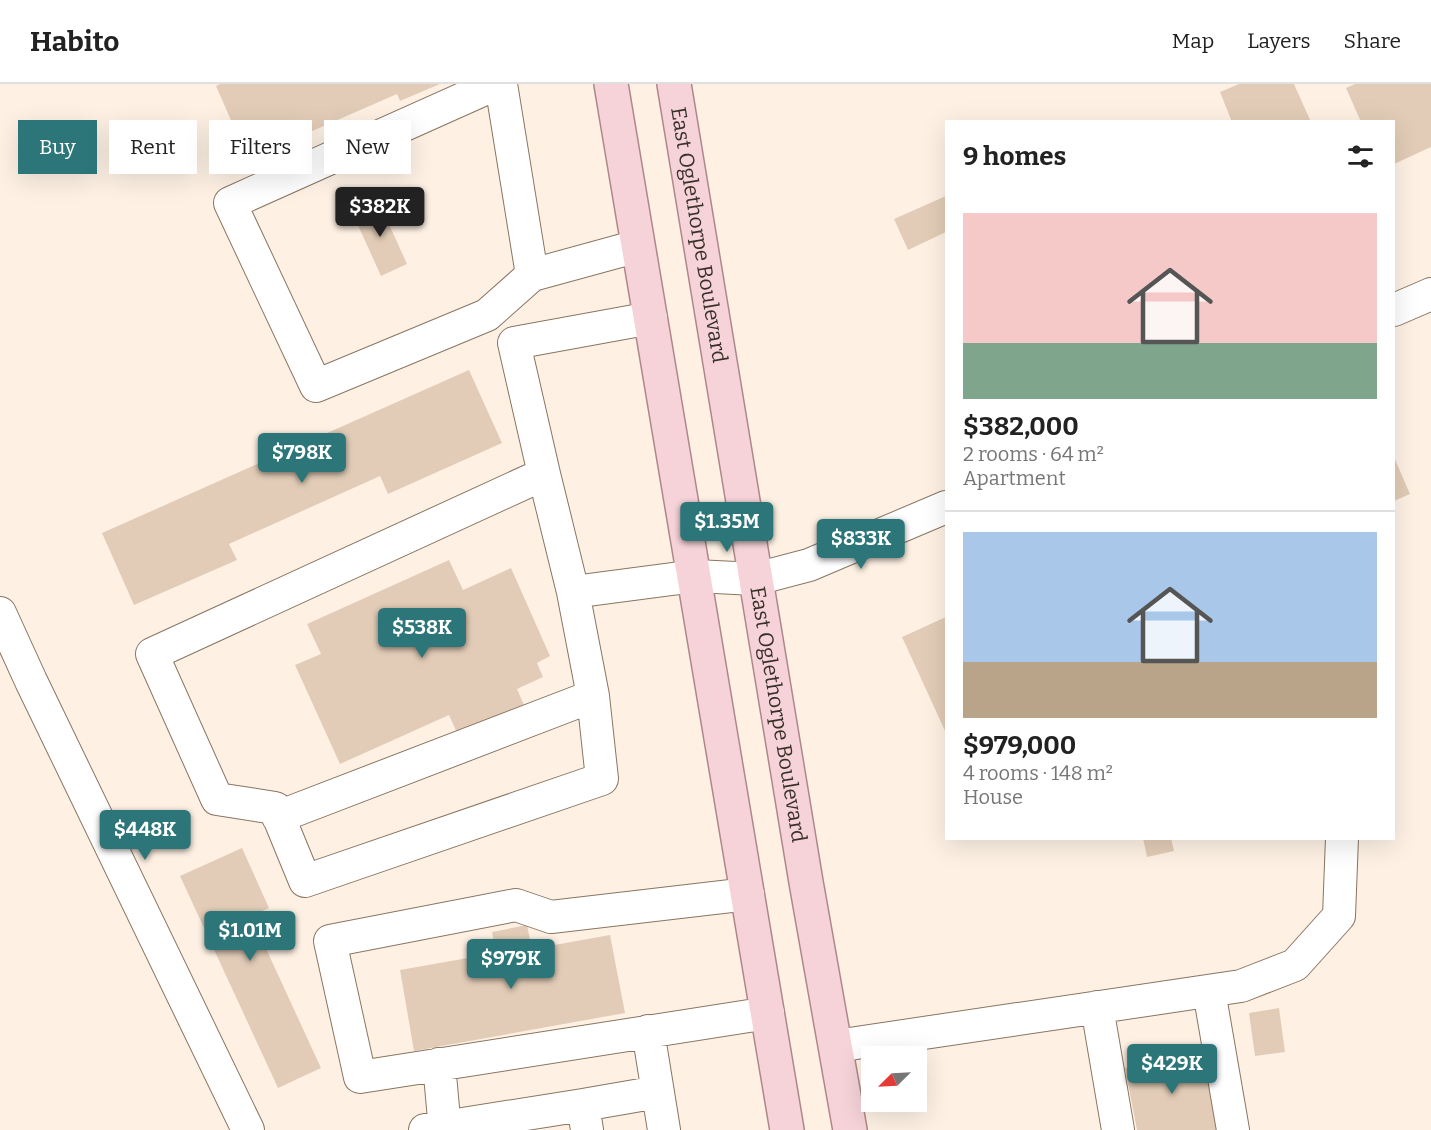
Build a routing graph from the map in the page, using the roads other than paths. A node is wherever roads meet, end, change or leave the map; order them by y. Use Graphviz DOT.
graph roads {
  1 [pos="496,84"];
  2 [pos="501,84"];
  3 [pos="611,84"];
  4 [pos="674,84"];
  5 [pos="638,246"];
  6 [pos="532,275"];
  7 [pos="1431,294"];
  8 [pos="1395,310"];
  9 [pos="651,318"];
  10 [pos="544,474"];
  11 [pos="945,507"];
  12 [pos="695,576"];
  13 [pos="756,579"];
  14 [pos="573,592"];
  15 [pos="0,613"];
  16 [pos="593,696"];
  17 [pos="279,817"];
  18 [pos="1342,840"];
  19 [pos="748,894"];
  20 [pos="1209,991"];
  21 [pos="1097,1007"];
  22 [pos="768,1013"];
  23 [pos="648,1031"];
  24 [pos="837,1046"];
  25 [pos="439,1064"];
  26 [pos="658,1092"];
  27 [pos="585,1118"];
  28 [pos="523,1122"];
  29 [pos="438,1129"];
  30 [pos="248,1130"];
  31 [pos="664,1130"];
  32 [pos="787,1130"];
  33 [pos="850,1130"];
  34 [pos="1118,1130"];
  35 [pos="1233,1130"];
  1 -- 6 [label="street"];
  2 -- 6 [label="street"];
  3 -- 5 [label="main road"];
  4 -- 13 [label="main road, East Oglethorpe Boulevard"];
  5 -- 6 [label="street"];
  5 -- 9 [label="main road"];
  7 -- 8 [label="street"];
  9 -- 10 [label="street"];
  9 -- 12 [label="main road"];
  10 -- 14 [label="street"];
  10 -- 17 [label="street"];
  11 -- 13 [label="street"];
  12 -- 13 [label="street"];
  12 -- 14 [label="street"];
  12 -- 19 [label="main road"];
  13 -- 24 [label="main road, East Oglethorpe Boulevard"];
  14 -- 16 [label="street"];
  15 -- 30 [label="street"];
  16 -- 17 [label="street"];
  16 -- 17 [label="street"];
  18 -- 20 [label="street"];
  19 -- 22 [label="main road"];
  19 -- 25 [label="street"];
  20 -- 21 [label="street"];
  20 -- 35 [label="street"];
  21 -- 24 [label="street"];
  21 -- 34 [label="street"];
  22 -- 23 [label="street"];
  22 -- 32 [label="main road"];
  23 -- 25 [label="street"];
  23 -- 26 [label="street"];
  24 -- 33 [label="main road, East Oglethorpe Boulevard"];
  25 -- 29 [label="street"];
  26 -- 27 [label="street"];
  26 -- 31 [label="street"];
  27 -- 28 [label="street"];
  28 -- 29 [label="street"];
}
